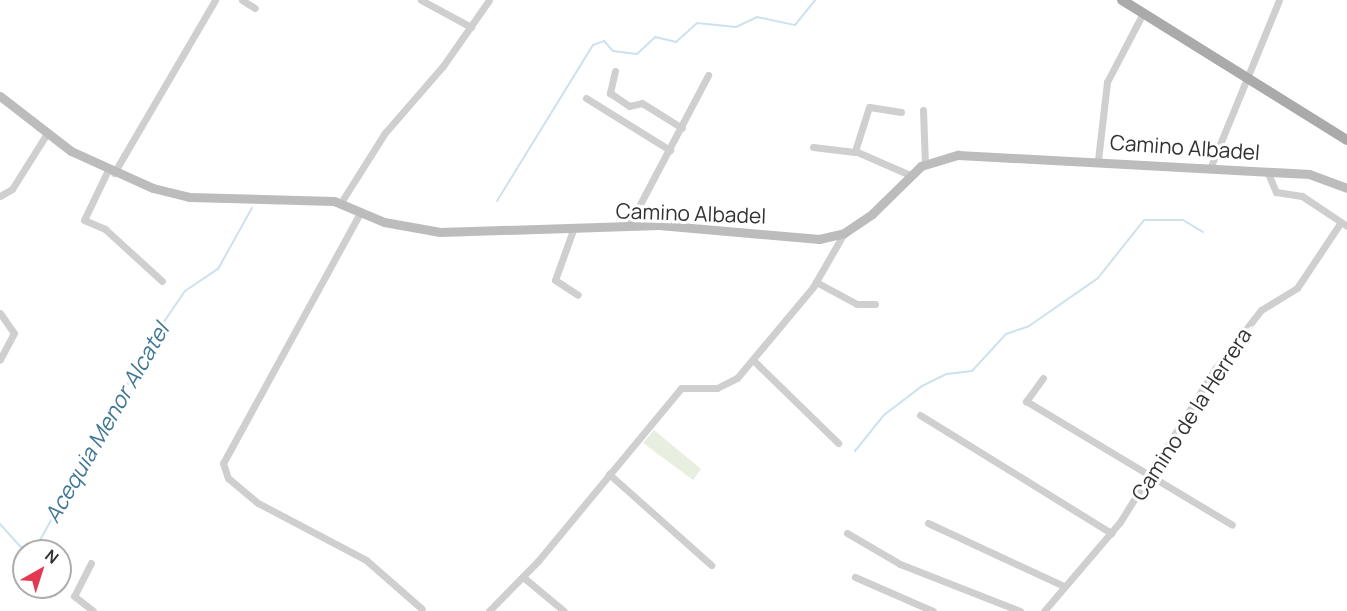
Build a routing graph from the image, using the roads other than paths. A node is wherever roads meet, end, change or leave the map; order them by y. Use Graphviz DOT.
graph roads {
  1 [pos="215,0"];
  2 [pos="242,0"];
  3 [pos="421,0"];
  4 [pos="489,0"];
  5 [pos="1122,0"];
  6 [pos="1280,0"];
  7 [pos="255,8"];
  8 [pos="1143,13"];
  9 [pos="471,27"];
  10 [pos="615,71"];
  11 [pos="708,75"];
  12 [pos="1251,80"];
  13 [pos="0,96"];
  14 [pos="586,98"];
  15 [pos="923,110"];
  16 [pos="901,112"];
  17 [pos="681,128"];
  18 [pos="46,135"];
  19 [pos="1347,140"];
  20 [pos="813,147"];
  21 [pos="670,150"];
  22 [pos="855,152"];
  23 [pos="1098,160"];
  24 [pos="925,164"];
  25 [pos="1210,166"];
  26 [pos="111,171"];
  27 [pos="1267,171"];
  28 [pos="910,175"];
  29 [pos="1347,188"];
  30 [pos="0,196"];
  31 [pos="340,204"];
  32 [pos="360,213"];
  33 [pos="1344,224"];
  34 [pos="628,227"];
  35 [pos="573,230"];
  36 [pos="844,233"];
  37 [pos="162,282"];
  38 [pos="816,282"];
  39 [pos="578,295"];
  40 [pos="875,304"];
  41 [pos="0,313"];
  42 [pos="0,359"];
  43 [pos="753,360"];
  44 [pos="1043,378"];
  45 [pos="920,415"];
  46 [pos="838,443"];
  47 [pos="609,474"];
  48 [pos="1150,474"];
  49 [pos="928,523"];
  50 [pos="1233,525"];
  51 [pos="847,533"];
  52 [pos="1111,533"];
  53 [pos="91,562"];
  54 [pos="711,565"];
  55 [pos="523,577"];
  56 [pos="855,577"];
  57 [pos="1064,586"];
  58 [pos="422,609"];
  59 [pos="93,611"];
  60 [pos="489,611"];
  61 [pos="564,611"];
  62 [pos="933,611"];
  63 [pos="1020,611"];
  64 [pos="1044,611"];
  1 -- 26 [label="street"];
  2 -- 7 [label="street"];
  3 -- 9 [label="street"];
  4 -- 9 [label="street"];
  5 -- 8 [label="main road"];
  6 -- 12 [label="street"];
  8 -- 12 [label="main road"];
  8 -- 23 [label="street"];
  9 -- 31 [label="street"];
  10 -- 17 [label="street"];
  11 -- 17 [label="street"];
  12 -- 19 [label="main road"];
  12 -- 25 [label="street"];
  13 -- 18 [label="main road, Camino Albadel"];
  14 -- 21 [label="street"];
  15 -- 24 [label="street"];
  16 -- 22 [label="street"];
  17 -- 21 [label="street"];
  18 -- 26 [label="main road, Camino Albadel"];
  18 -- 30 [label="street"];
  20 -- 22 [label="street"];
  21 -- 34 [label="street"];
  22 -- 28 [label="street"];
  23 -- 24 [label="main road, Camino Albadel"];
  23 -- 25 [label="main road, Camino Albadel"];
  24 -- 28 [label="main road, Camino Albadel"];
  25 -- 27 [label="main road, Camino Albadel"];
  26 -- 31 [label="main road, Camino Albadel"];
  26 -- 37 [label="street"];
  27 -- 29 [label="main road, Camino Albadel"];
  27 -- 33 [label="street"];
  28 -- 36 [label="main road, Camino Albadel"];
  31 -- 32 [label="main road, Camino Albadel"];
  32 -- 35 [label="main road, Camino Albadel"];
  32 -- 58 [label="street"];
  33 -- 48 [label="street, Camino de la Herrera"];
  34 -- 35 [label="main road, Camino Albadel"];
  34 -- 36 [label="main road, Camino Albadel"];
  35 -- 39 [label="street"];
  36 -- 38 [label="street"];
  38 -- 40 [label="street"];
  38 -- 43 [label="street"];
  41 -- 42 [label="street"];
  43 -- 46 [label="street"];
  43 -- 47 [label="street"];
  44 -- 48 [label="street"];
  45 -- 52 [label="street"];
  47 -- 54 [label="street"];
  47 -- 55 [label="street"];
  48 -- 50 [label="street"];
  48 -- 52 [label="street, Camino de la Herrera"];
  49 -- 57 [label="street"];
  51 -- 63 [label="street"];
  52 -- 57 [label="street, Camino de la Herrera"];
  53 -- 59 [label="street"];
  55 -- 60 [label="street"];
  55 -- 61 [label="street"];
  56 -- 62 [label="street"];
  57 -- 64 [label="street, Camino de la Herrera"];
}
